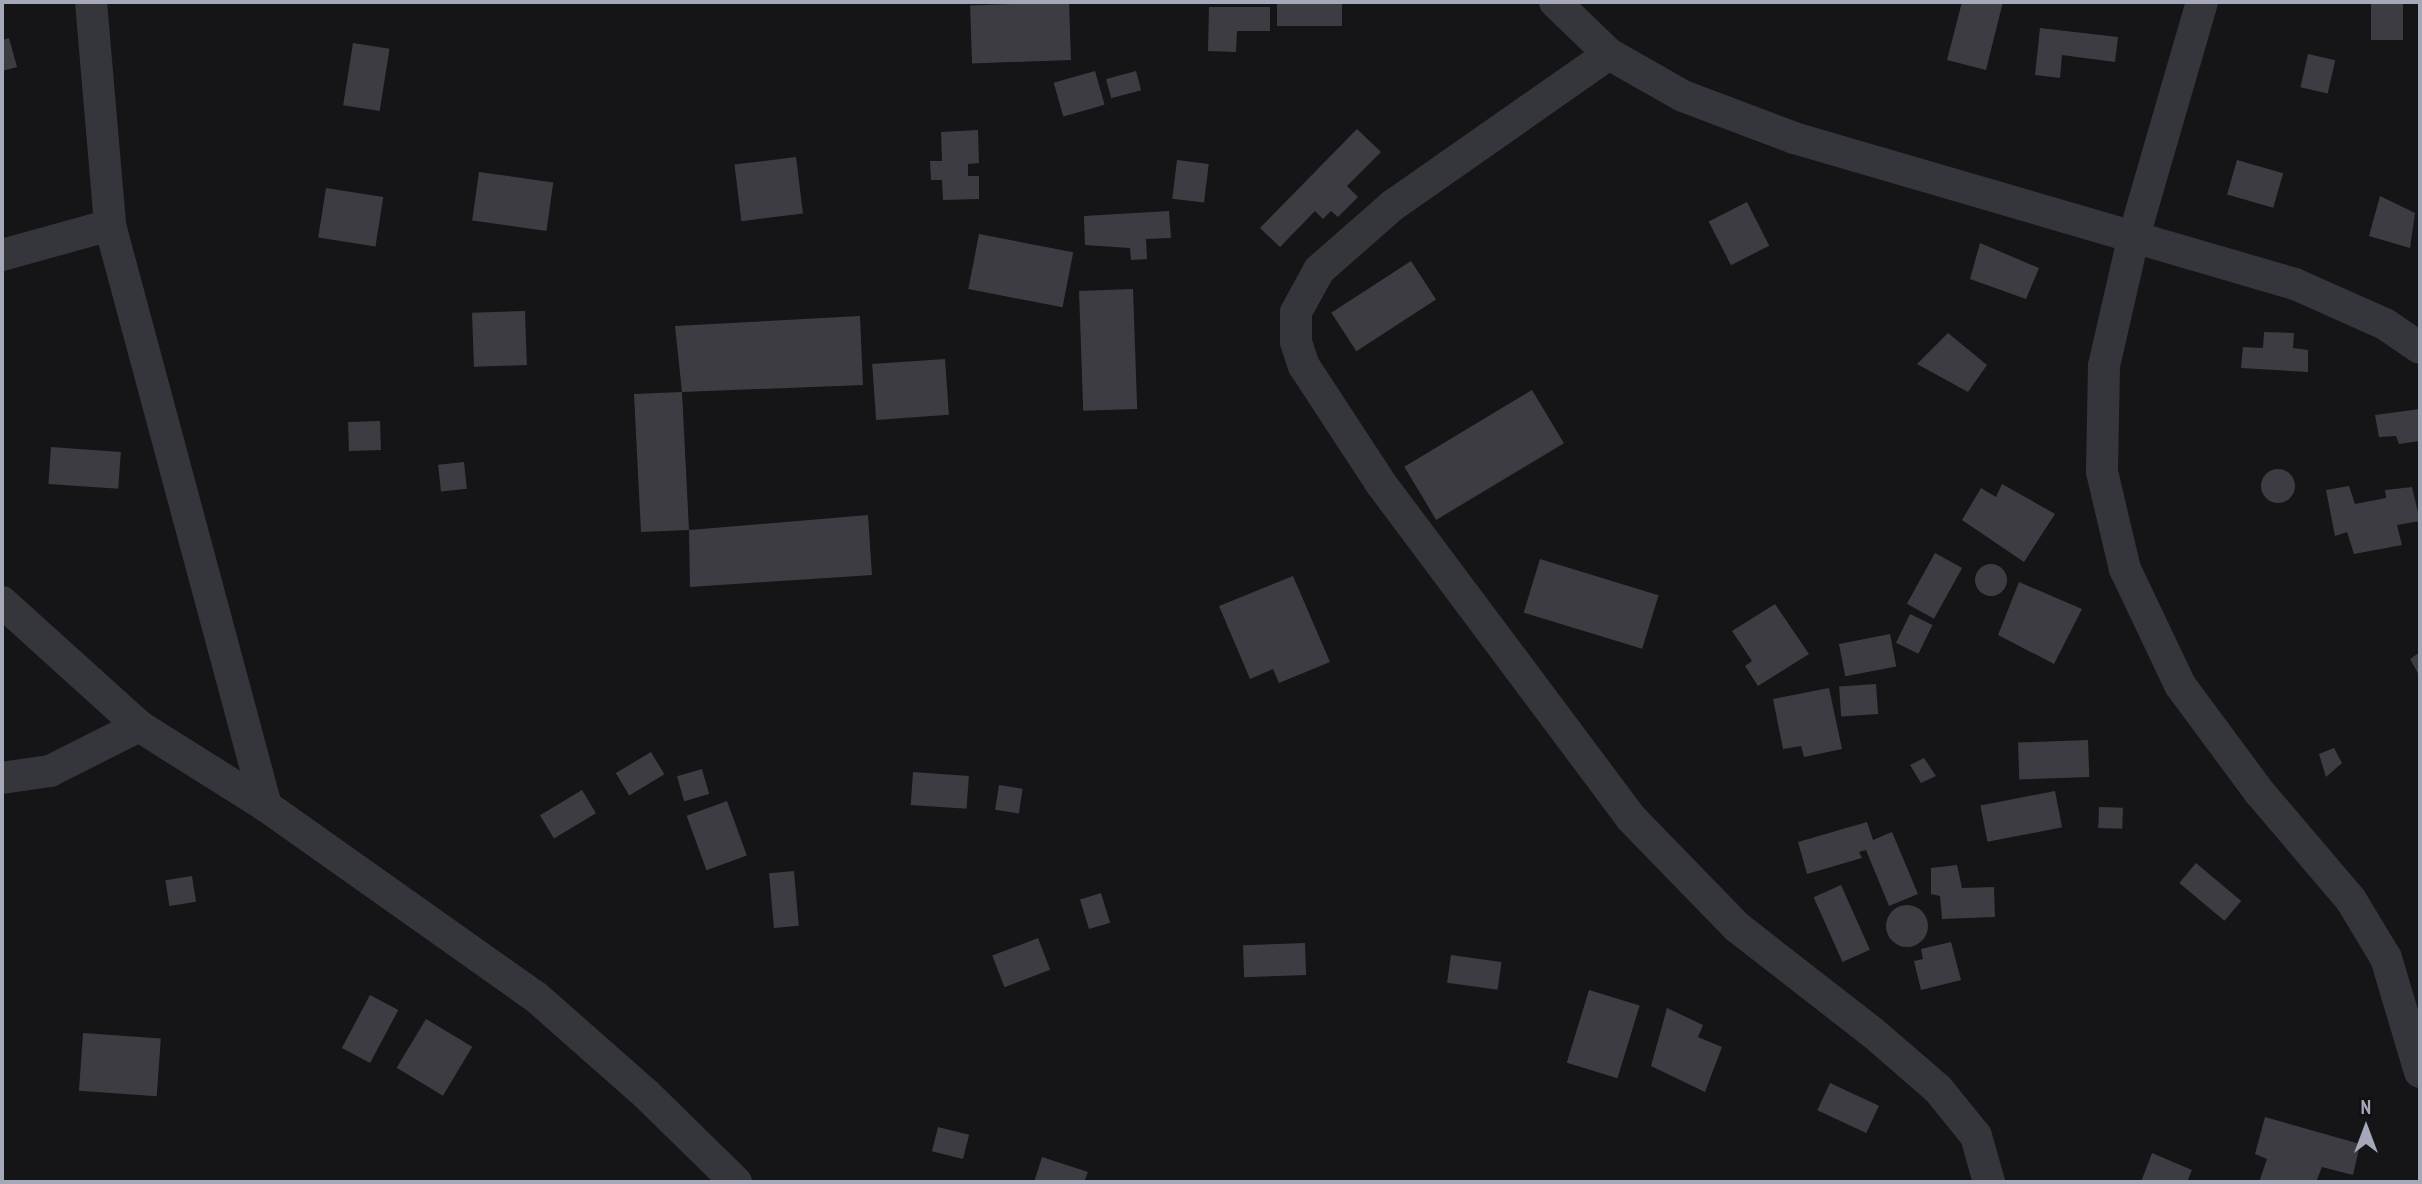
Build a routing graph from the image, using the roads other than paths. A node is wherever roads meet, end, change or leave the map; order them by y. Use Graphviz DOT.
graph roads {
  1 [pos="91,2"];
  2 [pos="1555,2"];
  3 [pos="2202,2"];
  4 [pos="1609,54"];
  5 [pos="110,225"];
  6 [pos="2133,239"];
  7 [pos="2,256"];
  8 [pos="2420,348"];
  9 [pos="2,602"];
  10 [pos="139,726"];
  11 [pos="2,778"];
  12 [pos="265,806"];
  13 [pos="2420,1072"];
  14 [pos="736,1182"];
  15 [pos="1989,1182"];
  1 -- 5 [label="street"];
  2 -- 4 [label="street"];
  3 -- 6 [label="street"];
  4 -- 6 [label="street"];
  4 -- 15 [label="street"];
  5 -- 7 [label="street"];
  5 -- 12 [label="street"];
  6 -- 8 [label="street"];
  6 -- 13 [label="street"];
  9 -- 10 [label="street"];
  10 -- 11 [label="street"];
  10 -- 12 [label="street"];
  12 -- 14 [label="street"];
}
